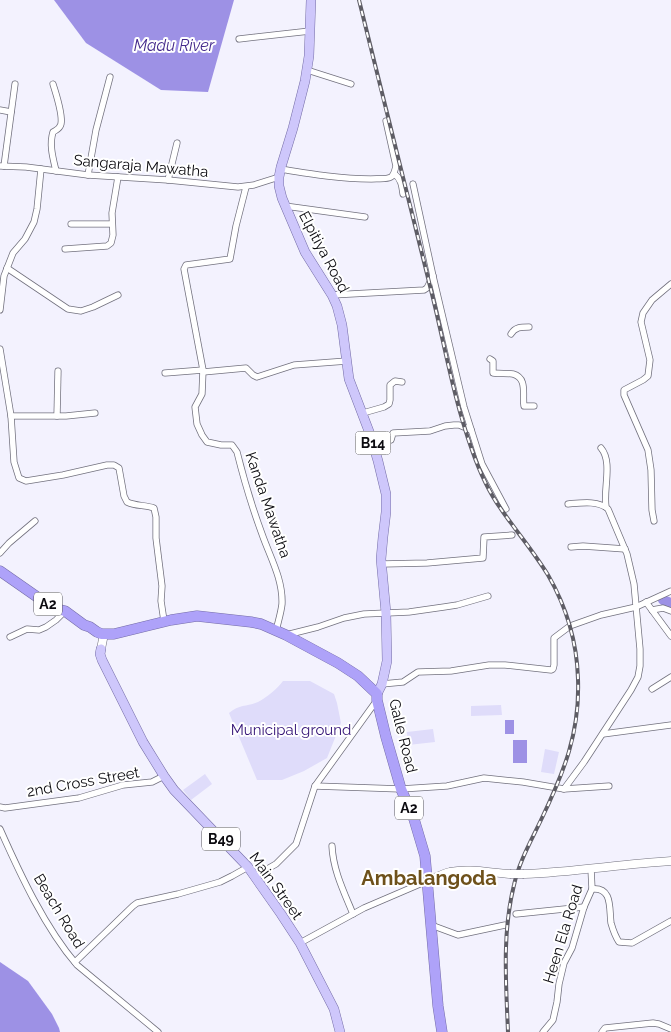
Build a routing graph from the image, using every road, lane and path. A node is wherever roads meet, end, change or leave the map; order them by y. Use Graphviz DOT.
graph roads {
  1 [pos="311,0"];
  2 [pos="310,31"];
  3 [pos="239,39"];
  4 [pos="307,70"];
  5 [pos="110,77"];
  6 [pos="15,84"];
  7 [pos="53,84"];
  8 [pos="351,84"];
  9 [pos="0,110"];
  10 [pos="11,112"];
  11 [pos="386,121"];
  12 [pos="177,143"];
  13 [pos="2,166"];
  14 [pos="41,169"];
  15 [pos="56,171"];
  16 [pos="280,173"];
  17 [pos="394,174"];
  18 [pos="88,175"];
  19 [pos="118,176"];
  20 [pos="168,180"];
  21 [pos="413,184"];
  22 [pos="246,187"];
  23 [pos="403,194"];
  24 [pos="285,206"];
  25 [pos="365,217"];
  26 [pos="71,224"];
  27 [pos="112,224"];
  28 [pos="65,249"];
  29 [pos="7,268"];
  30 [pos="432,276"];
  31 [pos="2,282"];
  32 [pos="671,284"];
  33 [pos="118,295"];
  34 [pos="332,295"];
  35 [pos="0,310"];
  36 [pos="529,327"];
  37 [pos="511,334"];
  38 [pos="0,349"];
  39 [pos="490,359"];
  40 [pos="347,361"];
  41 [pos="58,371"];
  42 [pos="203,371"];
  43 [pos="2,372"];
  44 [pos="165,372"];
  45 [pos="402,382"];
  46 [pos="534,406"];
  47 [pos="95,413"];
  48 [pos="363,413"];
  49 [pos="11,416"];
  50 [pos="57,416"];
  51 [pos="471,430"];
  52 [pos="373,443"];
  53 [pos="601,448"];
  54 [pos="568,504"];
  55 [pos="606,507"];
  56 [pos="506,509"];
  57 [pos="35,521"];
  58 [pos="654,521"];
  59 [pos="512,534"];
  60 [pos="571,548"];
  61 [pos="625,549"];
  62 [pos="0,553"];
  63 [pos="382,564"];
  64 [pos="0,571"];
  65 [pos="671,591"];
  66 [pos="488,596"];
  67 [pos="646,602"];
  68 [pos="636,607"];
  69 [pos="65,610"];
  70 [pos="652,610"];
  71 [pos="671,610"];
  72 [pos="386,613"];
  73 [pos="164,622"];
  74 [pos="84,625"];
  75 [pos="148,626"];
  76 [pos="276,630"];
  77 [pos="286,635"];
  78 [pos="671,636"];
  79 [pos="10,637"];
  80 [pos="102,644"];
  81 [pos="671,676"];
  82 [pos="382,684"];
  83 [pos="652,688"];
  84 [pos="377,697"];
  85 [pos="671,725"];
  86 [pos="602,734"];
  87 [pos="164,776"];
  88 [pos="315,786"];
  89 [pos="609,786"];
  90 [pos="400,789"];
  91 [pos="564,789"];
  92 [pos="2,809"];
  93 [pos="0,829"];
  94 [pos="332,846"];
  95 [pos="671,861"];
  96 [pos="248,867"];
  97 [pos="591,869"];
  98 [pos="254,876"];
  99 [pos="428,881"];
  100 [pos="592,889"];
  101 [pos="584,907"];
  102 [pos="353,914"];
  103 [pos="516,914"];
  104 [pos="671,920"];
  105 [pos="431,925"];
  106 [pos="505,925"];
  107 [pos="300,943"];
  108 [pos="75,962"];
  109 [pos="671,1029"];
  110 [pos="158,1032"];
  111 [pos="340,1032"];
  112 [pos="442,1032"];
  113 [pos="543,1032"];
  114 [pos="602,1032"];
  1 -- 2 [label="main road, Elpitiya Road / B14"];
  2 -- 3 [label="street"];
  2 -- 4 [label="main road, Elpitiya Road / B14"];
  4 -- 8 [label="street"];
  4 -- 16 [label="main road, Elpitiya Road / B14"];
  5 -- 18 [label="street"];
  6 -- 10 [label="street"];
  7 -- 15 [label="street"];
  9 -- 10 [label="street"];
  10 -- 13 [label="street"];
  11 -- 17 [label="street"];
  12 -- 20 [label="street"];
  13 -- 14 [label="street, Sangaraja Mawatha"];
  14 -- 15 [label="street, Sangaraja Mawatha"];
  14 -- 29 [label="street"];
  15 -- 18 [label="street, Sangaraja Mawatha"];
  16 -- 17 [label="street"];
  16 -- 22 [label="street, Sangaraja Mawatha"];
  16 -- 24 [label="main road, Elpitiya Road / B14"];
  17 -- 23 [label="street"];
  18 -- 19 [label="street, Sangaraja Mawatha"];
  19 -- 20 [label="street, Sangaraja Mawatha"];
  19 -- 27 [label="street"];
  20 -- 22 [label="street, Sangaraja Mawatha"];
  21 -- 30 [label="street"];
  22 -- 42 [label="street, Kanda Mawatha"];
  24 -- 25 [label="street"];
  24 -- 34 [label="main road, Elpitiya Road / B14"];
  26 -- 27 [label="street"];
  27 -- 28 [label="street"];
  29 -- 31 [label="street"];
  29 -- 33 [label="street"];
  30 -- 34 [label="street"];
  30 -- 51 [label="street"];
  31 -- 35 [label="street"];
  32 -- 58 [label="street"];
  34 -- 40 [label="main road, Elpitiya Road / B14"];
  36 -- 37 [label="street"];
  38 -- 43 [label="street"];
  39 -- 46 [label="street"];
  40 -- 42 [label="street"];
  40 -- 48 [label="main road, Elpitiya Road / B14"];
  41 -- 50 [label="street"];
  42 -- 44 [label="street"];
  42 -- 76 [label="street, Kanda Mawatha"];
  43 -- 49 [label="street"];
  45 -- 48 [label="street"];
  47 -- 50 [label="street"];
  48 -- 52 [label="main road, Elpitiya Road / B14"];
  49 -- 50 [label="street"];
  49 -- 73 [label="street"];
  51 -- 52 [label="street"];
  51 -- 56 [label="street"];
  52 -- 63 [label="main road, Elpitiya Road / B14"];
  53 -- 55 [label="street"];
  54 -- 55 [label="street"];
  55 -- 61 [label="street"];
  57 -- 62 [label="street"];
  59 -- 63 [label="street"];
  60 -- 61 [label="street"];
  61 -- 68 [label="street"];
  63 -- 72 [label="main road, Elpitiya Road / B14"];
  64 -- 69 [label="highway, Galle Road / A2"];
  65 -- 67 [label="street"];
  66 -- 72 [label="street"];
  67 -- 68 [label="street"];
  67 -- 70 [label="street"];
  68 -- 82 [label="street"];
  68 -- 86 [label="street"];
  69 -- 74 [label="highway, Galle Road / A2"];
  69 -- 79 [label="street"];
  70 -- 71 [label="street"];
  70 -- 78 [label="street"];
  72 -- 77 [label="street"];
  72 -- 82 [label="main road, Elpitiya Road / B14"];
  73 -- 75 [label="highway, Galle Road / A2"];
  73 -- 76 [label="highway, Galle Road / A2"];
  74 -- 75 [label="highway, Galle Road / A2"];
  74 -- 80 [label="highway, Galle Road / A2"];
  75 -- 80 [label="highway, Galle Road / A2"];
  76 -- 77 [label="highway, Galle Road / A2"];
  77 -- 84 [label="highway, Galle Road / A2"];
  80 -- 87 [label="main road, Main Street / B49"];
  81 -- 83 [label="street"];
  82 -- 84 [label="main road, Elpitiya Road / B14"];
  84 -- 88 [label="street"];
  84 -- 90 [label="highway, Galle Road / A2"];
  85 -- 86 [label="street"];
  86 -- 91 [label="street"];
  87 -- 92 [label="street, 2nd Cross Street"];
  87 -- 96 [label="main road, Main Street / B49"];
  88 -- 90 [label="street"];
  88 -- 98 [label="street"];
  89 -- 91 [label="street"];
  90 -- 91 [label="street"];
  90 -- 99 [label="highway, Galle Road / A2"];
  93 -- 108 [label="street, Beach Road"];
  94 -- 102 [label="street"];
  95 -- 97 [label="main road"];
  96 -- 98 [label="main road, Main Street / B49"];
  96 -- 108 [label="street"];
  97 -- 99 [label="main road, bridge"];
  97 -- 100 [label="street, Heen Ela Road"];
  98 -- 107 [label="main road, Main Street / B49"];
  99 -- 102 [label="street"];
  99 -- 105 [label="highway, Galle Road / A2"];
  100 -- 101 [label="street, Heen Ela Road"];
  100 -- 104 [label="street"];
  101 -- 103 [label="street"];
  101 -- 113 [label="street, Heen Ela Road"];
  102 -- 107 [label="street"];
  105 -- 106 [label="street"];
  105 -- 112 [label="highway, Galle Road / A2"];
  107 -- 111 [label="main road, Main Street / B49"];
  108 -- 110 [label="street, Beach Road"];
  109 -- 114 [label="street"];
}
